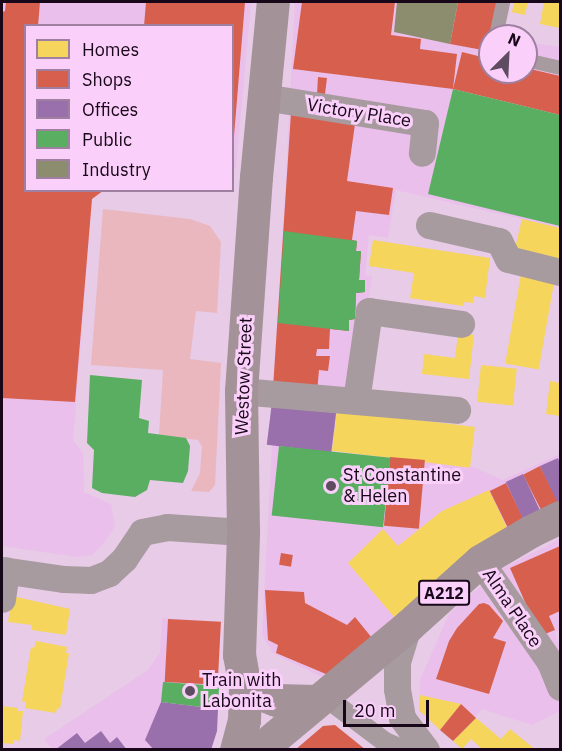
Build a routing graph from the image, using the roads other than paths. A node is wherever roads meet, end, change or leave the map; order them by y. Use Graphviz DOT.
graph roads {
  1 [pos="273,2"];
  2 [pos="503,2"];
  3 [pos="498,24"];
  4 [pos="538,63"];
  5 [pos="561,68"];
  6 [pos="264,98"];
  7 [pos="422,153"];
  8 [pos="429,225"];
  9 [pos="561,272"];
  10 [pos="461,324"];
  11 [pos="242,391"];
  12 [pos="356,401"];
  13 [pos="457,410"];
  14 [pos="561,517"];
  15 [pos="243,532"];
  16 [pos="480,561"];
  17 [pos="4,570"];
  18 [pos="2,599"];
  19 [pos="408,626"];
  20 [pos="561,687"];
  21 [pos="245,688"];
  22 [pos="320,698"];
  23 [pos="416,748"];
  24 [pos="236,750"];
  25 [pos="259,750"];
  1 -- 6 [label="main road, Westow Street"];
  2 -- 3 [label="lane"];
  4 -- 5 [label="lane"];
  6 -- 7 [label="street, Victory Place"];
  6 -- 11 [label="main road, Westow Street"];
  8 -- 9 [label="street"];
  10 -- 12 [label="street"];
  11 -- 12 [label="street"];
  11 -- 15 [label="main road, Westow Street"];
  12 -- 13 [label="street"];
  14 -- 16 [label="main road, A212"];
  15 -- 17 [label="street"];
  15 -- 21 [label="main road, Westow Street"];
  16 -- 19 [label="main road, A212"];
  16 -- 20 [label="street, Alma Place"];
  17 -- 18 [label="street"];
  19 -- 22 [label="main road, A212"];
  19 -- 23 [label="street"];
  21 -- 22 [label="main road"];
  21 -- 24 [label="main road, Westow Street"];
  22 -- 23 [label="street"];
  22 -- 25 [label="main road, A212"];
}
